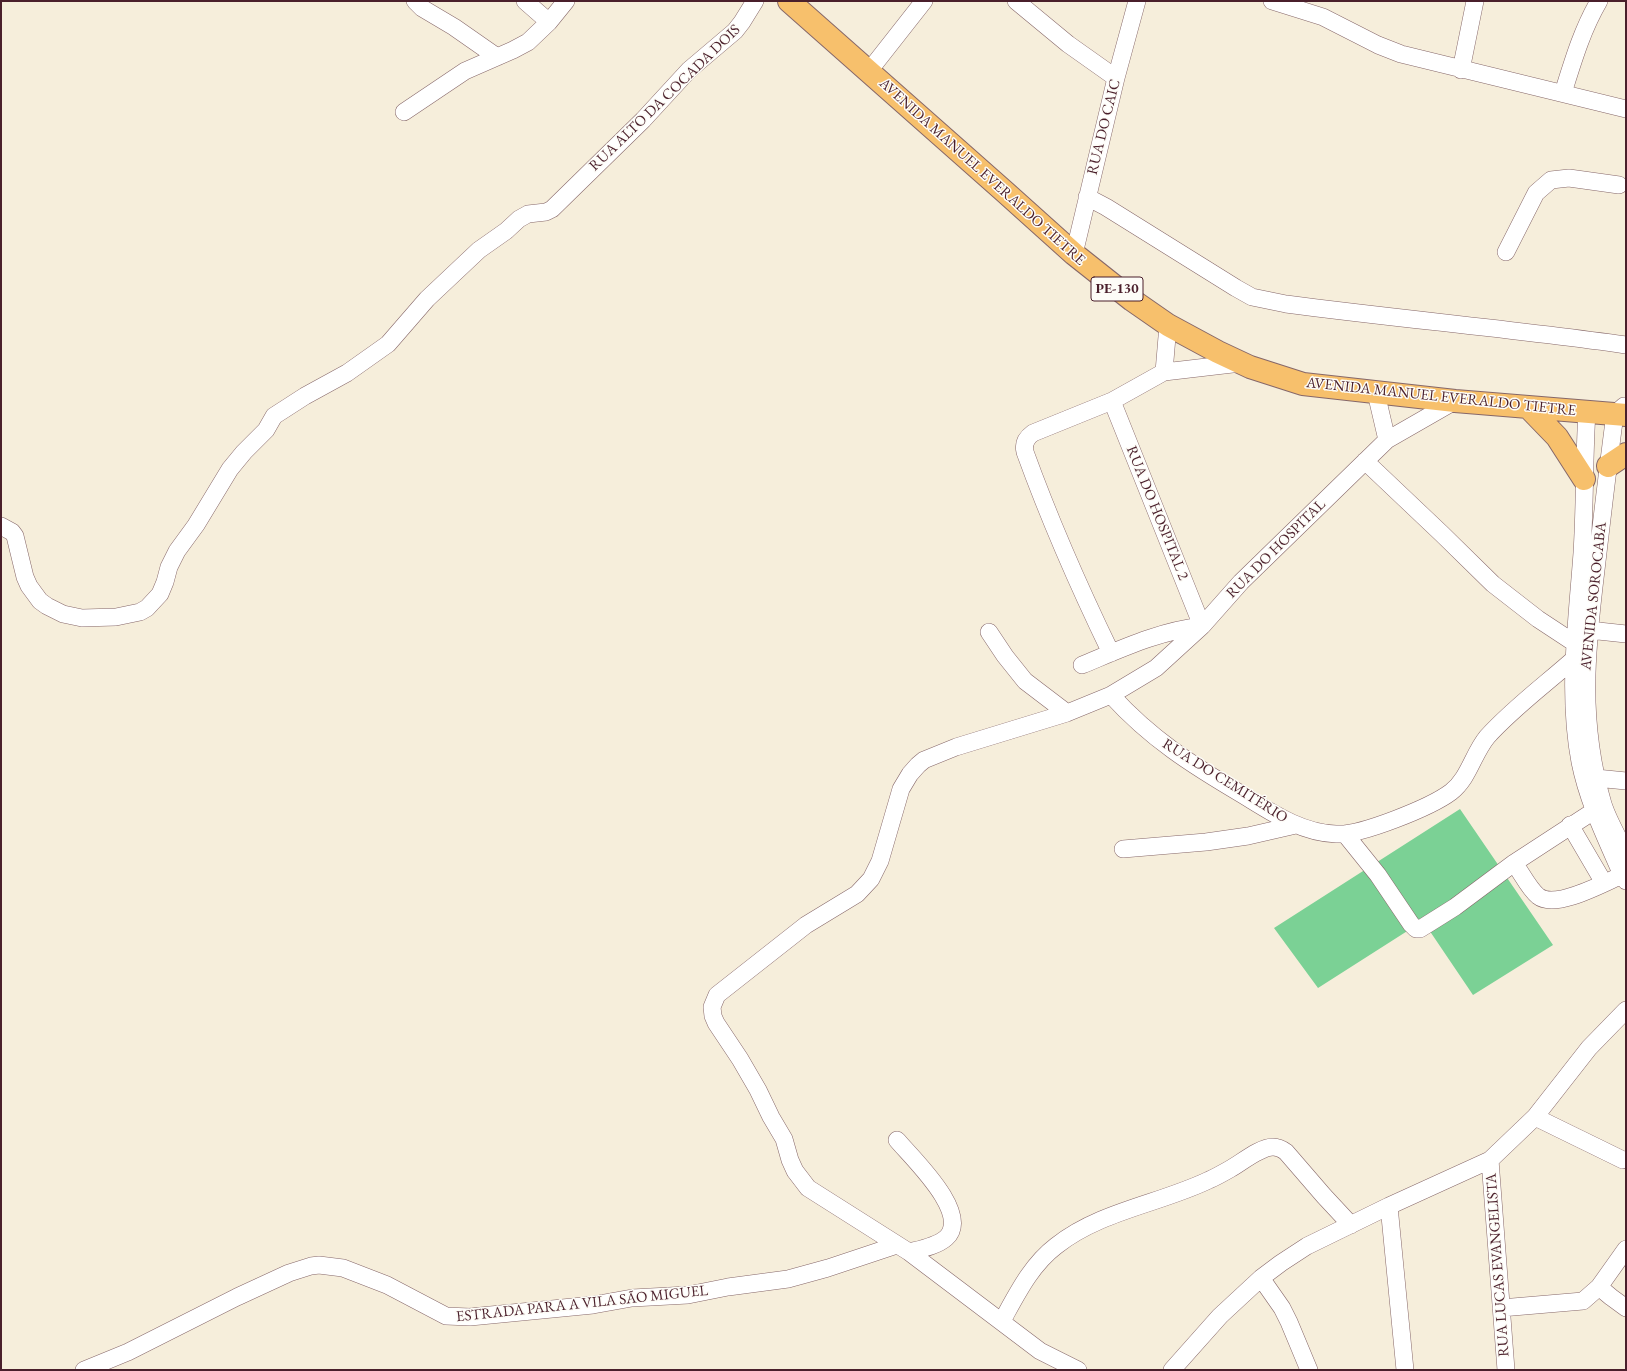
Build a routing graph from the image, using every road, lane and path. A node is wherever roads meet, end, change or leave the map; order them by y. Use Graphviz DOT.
graph roads {
  1 [pos="415,1"];
  2 [pos="525,1"];
  3 [pos="566,1"];
  4 [pos="756,1"];
  5 [pos="789,1"];
  6 [pos="924,1"];
  7 [pos="1016,1"];
  8 [pos="1137,1"];
  9 [pos="1272,1"];
  10 [pos="1475,1"];
  11 [pos="1599,1"];
  12 [pos="549,22"];
  13 [pos="497,57"];
  14 [pos="1461,70"];
  15 [pos="869,71"];
  16 [pos="1116,78"];
  17 [pos="1563,93"];
  18 [pos="1626,109"];
  19 [pos="404,112"];
  20 [pos="1624,184"];
  21 [pos="1087,197"];
  22 [pos="1506,252"];
  23 [pos="1074,254"];
  24 [pos="1168,325"];
  25 [pos="1626,345"];
  26 [pos="1241,363"];
  27 [pos="1164,372"];
  28 [pos="1376,393"];
  29 [pos="1112,401"];
  30 [pos="1455,401"];
  31 [pos="1528,407"];
  32 [pos="1587,411"];
  33 [pos="1622,411"];
  34 [pos="1387,440"];
  35 [pos="1626,454"];
  36 [pos="1365,461"];
  37 [pos="1608,466"];
  38 [pos="1584,480"];
  39 [pos="1,526"];
  40 [pos="1202,626"];
  41 [pos="1589,630"];
  42 [pos="989,632"];
  43 [pos="1626,634"];
  44 [pos="1575,651"];
  45 [pos="1111,653"];
  46 [pos="1082,665"];
  47 [pos="1111,695"];
  48 [pos="1068,713"];
  49 [pos="1590,779"];
  50 [pos="1626,781"];
  51 [pos="1598,808"];
  52 [pos="1296,825"];
  53 [pos="1570,825"];
  54 [pos="1345,834"];
  55 [pos="1123,849"];
  56 [pos="1626,853"];
  57 [pos="1514,863"];
  58 [pos="1624,878"];
  59 [pos="1604,883"];
  60 [pos="1626,1010"];
  61 [pos="1535,1117"];
  62 [pos="897,1140"];
  63 [pos="1490,1160"];
  64 [pos="1622,1160"];
  65 [pos="1389,1206"];
  66 [pos="1351,1225"];
  67 [pos="903,1249"];
  68 [pos="1626,1249"];
  69 [pos="1261,1278"];
  70 [pos="1599,1287"];
  71 [pos="1501,1308"];
  72 [pos="1626,1308"];
  73 [pos="1002,1321"];
  74 [pos="84,1370"];
  75 [pos="1078,1370"];
  76 [pos="1172,1370"];
  77 [pos="1309,1370"];
  78 [pos="1405,1370"];
  79 [pos="1506,1370"];
  1 -- 13 [label="street"];
  2 -- 12 [label="street"];
  3 -- 12 [label="street"];
  4 -- 39 [label="street, RUA ALTO DA COCADA DOIS"];
  5 -- 15 [label="main road, AVENIDA MANUEL EVERALDO TIETRE / PE-130"];
  6 -- 15 [label="street"];
  7 -- 16 [label="street"];
  8 -- 16 [label="street, RUA DO CAIC"];
  9 -- 14 [label="street"];
  10 -- 14 [label="street"];
  11 -- 17 [label="street"];
  12 -- 13 [label="street"];
  13 -- 19 [label="street"];
  14 -- 17 [label="street"];
  15 -- 23 [label="main road, AVENIDA MANUEL EVERALDO TIETRE / PE-130"];
  16 -- 21 [label="street, RUA DO CAIC"];
  17 -- 18 [label="street"];
  20 -- 22 [label="street"];
  21 -- 23 [label="street, RUA DO CAIC"];
  21 -- 25 [label="street"];
  23 -- 24 [label="main road, AVENIDA MANUEL EVERALDO TIETRE / PE-130"];
  24 -- 26 [label="main road, AVENIDA MANUEL EVERALDO TIETRE / PE-130"];
  24 -- 27 [label="street"];
  26 -- 27 [label="street"];
  26 -- 28 [label="main road, AVENIDA MANUEL EVERALDO TIETRE / PE-130"];
  27 -- 29 [label="street"];
  28 -- 30 [label="main road, AVENIDA MANUEL EVERALDO TIETRE / PE-130"];
  28 -- 34 [label="street"];
  29 -- 40 [label="street, RUA DO HOSPITAL 2"];
  29 -- 45 [label="street"];
  30 -- 31 [label="main road, AVENIDA MANUEL EVERALDO TIETRE / PE-130"];
  30 -- 34 [label="street, RUA DO HOSPITAL"];
  31 -- 32 [label="main road, AVENIDA MANUEL EVERALDO TIETRE / PE-130"];
  31 -- 38 [label="main road"];
  32 -- 33 [label="main road, AVENIDA MANUEL EVERALDO TIETRE / PE-130"];
  32 -- 38 [label="street, AVENIDA SOROCABA"];
  33 -- 37 [label="street, AVENIDA SOROCABA"];
  34 -- 36 [label="street, RUA DO HOSPITAL"];
  35 -- 37 [label="main road"];
  36 -- 40 [label="street, RUA DO HOSPITAL"];
  36 -- 44 [label="street, AVENIDA SOROCABA"];
  37 -- 41 [label="street, AVENIDA SOROCABA"];
  38 -- 44 [label="street, AVENIDA SOROCABA"];
  40 -- 45 [label="street"];
  40 -- 47 [label="street, RUA DO HOSPITAL"];
  41 -- 43 [label="street"];
  41 -- 49 [label="street, AVENIDA SOROCABA"];
  42 -- 48 [label="street"];
  44 -- 49 [label="street, AVENIDA SOROCABA"];
  44 -- 54 [label="street, RUA DO CEMITÉRIO"];
  45 -- 46 [label="street"];
  47 -- 48 [label="street, RUA DO HOSPITAL"];
  47 -- 52 [label="street, RUA DO CEMITÉRIO"];
  48 -- 67 [label="street, RUA DO HOSPITAL"];
  49 -- 50 [label="street"];
  49 -- 51 [label="street"];
  51 -- 53 [label="street"];
  51 -- 56 [label="street"];
  51 -- 58 [label="street"];
  52 -- 54 [label="street, RUA DO CEMITÉRIO"];
  52 -- 55 [label="street"];
  53 -- 57 [label="street"];
  53 -- 59 [label="street"];
  54 -- 57 [label="street"];
  57 -- 59 [label="street"];
  58 -- 59 [label="street"];
  60 -- 61 [label="street"];
  61 -- 63 [label="street"];
  61 -- 64 [label="street"];
  62 -- 67 [label="street, ESTRADA PARA A VILA SÃO MIGUEL"];
  63 -- 65 [label="street"];
  63 -- 71 [label="street, RUA LUCAS EVANGELISTA"];
  65 -- 66 [label="street"];
  65 -- 78 [label="street"];
  66 -- 69 [label="street"];
  66 -- 73 [label="street"];
  67 -- 73 [label="street, RUA DO HOSPITAL"];
  67 -- 74 [label="street, ESTRADA PARA A VILA SÃO MIGUEL"];
  68 -- 70 [label="street"];
  69 -- 76 [label="street"];
  69 -- 77 [label="street"];
  70 -- 71 [label="street"];
  70 -- 72 [label="street"];
  71 -- 79 [label="street, RUA LUCAS EVANGELISTA"];
  73 -- 75 [label="street, RUA DO HOSPITAL"];
}
